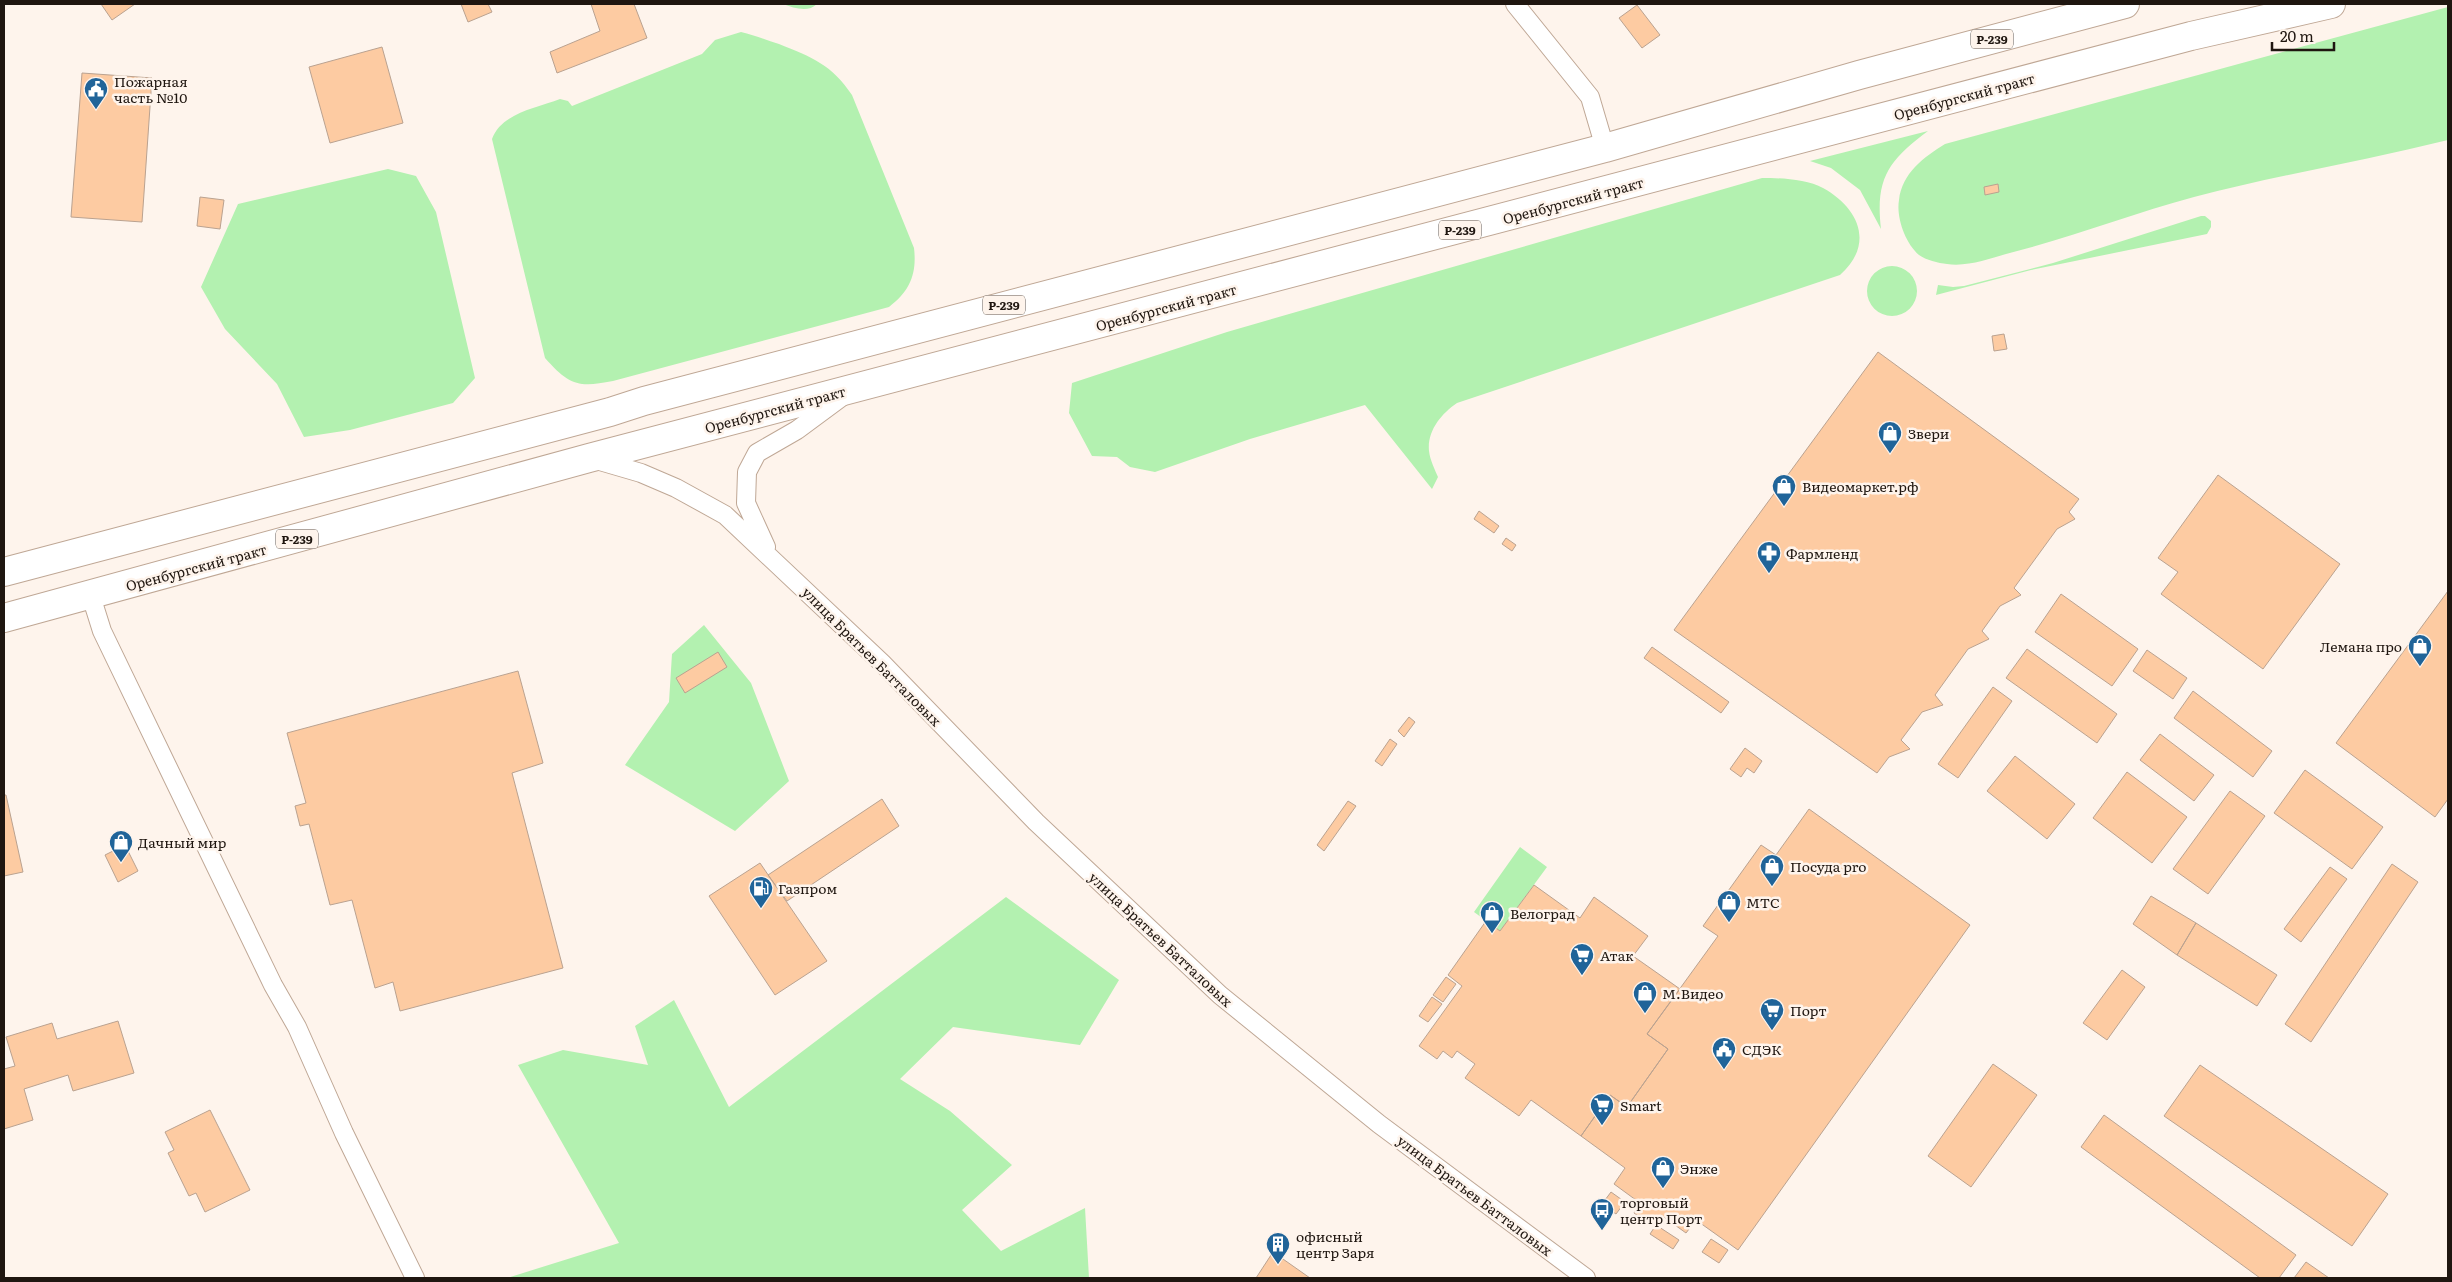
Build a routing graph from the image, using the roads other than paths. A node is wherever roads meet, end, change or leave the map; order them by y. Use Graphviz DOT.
graph roads {
  1 [pos="1515,4"];
  2 [pos="2125,4"];
  3 [pos="2331,4"];
  4 [pos="1605,148"];
  5 [pos="852,389"];
  6 [pos="589,458"];
  7 [pos="773,558"];
  8 [pos="4,572"];
  9 [pos="90,596"];
  10 [pos="4,618"];
  11 [pos="415,1278"];
  12 [pos="1586,1278"];
  1 -- 4 [label="street"];
  2 -- 4 [label="main road, Р-239"];
  3 -- 5 [label="main road, Оренбургский тракт / Р-239"];
  4 -- 8 [label="main road, Р-239"];
  5 -- 6 [label="main road, Оренбургский тракт / Р-239"];
  5 -- 7 [label="street, улица Братьев Батталовых"];
  6 -- 7 [label="street, улица Братьев Батталовых"];
  6 -- 9 [label="main road, Оренбургский тракт / Р-239"];
  7 -- 12 [label="street, улица Братьев Батталовых"];
  9 -- 10 [label="main road, Оренбургский тракт / Р-239"];
  9 -- 11 [label="street"];
}
